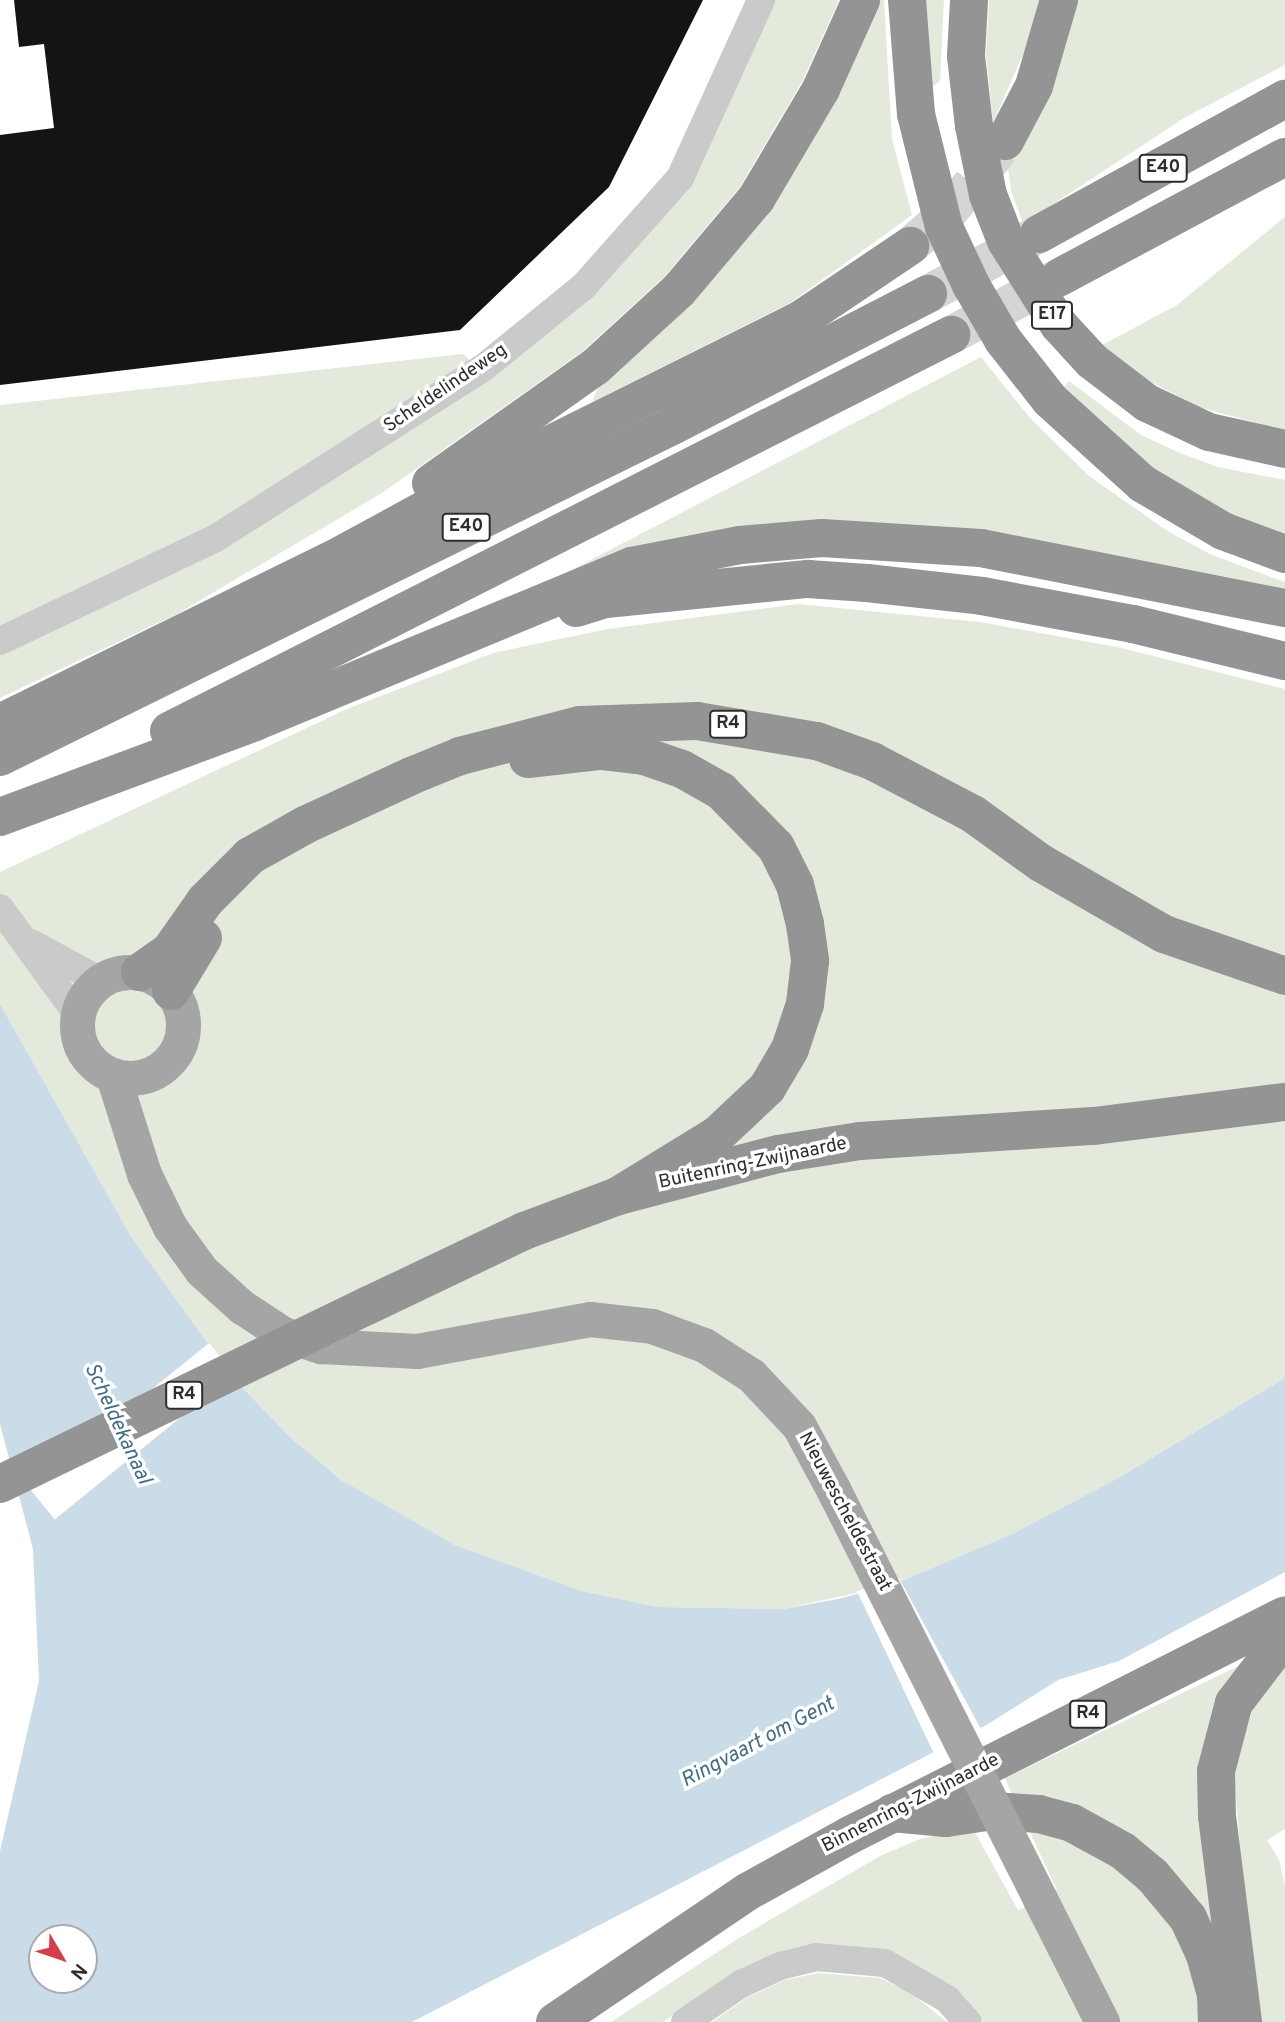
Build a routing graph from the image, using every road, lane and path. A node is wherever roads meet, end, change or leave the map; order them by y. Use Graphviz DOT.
graph roads {
  1 [pos="761,0"];
  2 [pos="861,0"];
  3 [pos="907,0"];
  4 [pos="969,0"];
  5 [pos="1059,0"];
  6 [pos="1285,99"];
  7 [pos="1004,141"];
  8 [pos="1285,157"];
  9 [pos="1039,234"];
  10 [pos="911,246"];
  11 [pos="1060,277"];
  12 [pos="928,294"];
  13 [pos="951,335"];
  14 [pos="1285,449"];
  15 [pos="1285,554"];
  16 [pos="1285,608"];
  17 [pos="187,632"];
  18 [pos="0,641"];
  19 [pos="429,651"];
  20 [pos="1285,661"];
  21 [pos="1,745"];
  22 [pos="13,811"];
  23 [pos="0,908"];
  24 [pos="18,936"];
  25 [pos="1285,976"];
  26 [pos="99,981"];
  27 [pos="156,981"];
  28 [pos="77,1014"];
  29 [pos="130,1076"];
  30 [pos="1285,1102"];
  31 [pos="618,1196"];
  32 [pos="0,1484"];
  33 [pos="1285,1615"];
  34 [pos="1285,1636"];
  35 [pos="892,1812"];
  36 [pos="1230,2012"];
  37 [pos="555,2022"];
  38 [pos="685,2022"];
  39 [pos="968,2022"];
  40 [pos="1102,2022"];
  1 -- 18 [label="street, Scheldelindeweg"];
  2 -- 17 [label="highway"];
  3 -- 15 [label="highway, bridge"];
  4 -- 14 [label="highway, E17, bridge"];
  5 -- 7 [label="highway"];
  6 -- 9 [label="highway, E40"];
  8 -- 11 [label="highway, E40"];
  10 -- 17 [label="highway"];
  12 -- 21 [label="highway, E40"];
  13 -- 22 [label="highway, E40"];
  16 -- 19 [label="highway"];
  17 -- 21 [label="highway"];
  19 -- 20 [label="highway"];
  19 -- 22 [label="highway"];
  23 -- 24 [label="street"];
  24 -- 26 [label="street"];
  24 -- 28 [label="street"];
  25 -- 27 [label="highway, R4"];
  26 -- 27 [label="main road"];
  26 -- 28 [label="main road"];
  27 -- 29 [label="main road"];
  27 -- 31 [label="highway, R4"];
  28 -- 29 [label="main road"];
  29 -- 40 [label="main road, Nieuwescheldestraat, bridge"];
  30 -- 31 [label="highway, Buitenring-Zwijnaarde / R4"];
  31 -- 32 [label="highway, Buitenring-Zwijnaarde / R4, bridge"];
  33 -- 35 [label="highway, Binnenring-Zwijnaarde / R4"];
  34 -- 36 [label="highway"];
  35 -- 36 [label="highway"];
  35 -- 37 [label="highway, Binnenring-Zwijnaarde / R4"];
  38 -- 39 [label="street"];
}
